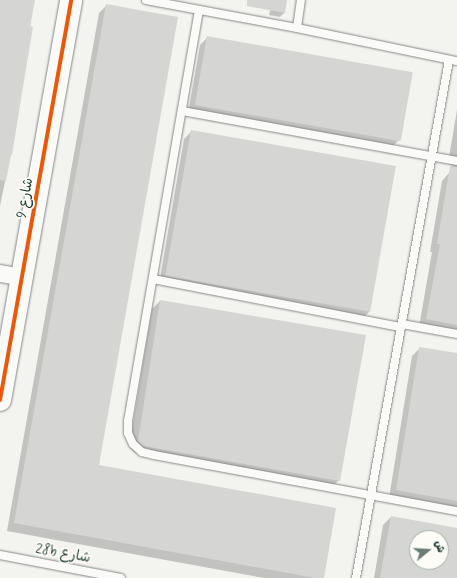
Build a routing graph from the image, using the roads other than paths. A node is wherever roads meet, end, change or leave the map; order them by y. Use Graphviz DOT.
graph roads {
  1 [pos="71,0"];
  2 [pos="146,0"];
  3 [pos="301,0"];
  4 [pos="199,10"];
  5 [pos="297,28"];
  6 [pos="453,60"];
  7 [pos="182,111"];
  8 [pos="432,156"];
  9 [pos="457,160"];
  10 [pos="0,273"];
  11 [pos="22,277"];
  12 [pos="153,278"];
  13 [pos="401,326"];
  14 [pos="457,334"];
  15 [pos="0,400"];
  16 [pos="371,495"];
  17 [pos="457,511"];
  18 [pos="0,554"];
  19 [pos="121,578"];
  20 [pos="356,578"];
  1 -- 11 [label="street, شارع 9"];
  2 -- 4 [label="lane"];
  3 -- 5 [label="lane"];
  4 -- 5 [label="lane"];
  4 -- 7 [label="lane"];
  5 -- 6 [label="lane"];
  6 -- 8 [label="lane"];
  7 -- 8 [label="lane"];
  7 -- 12 [label="lane"];
  8 -- 9 [label="lane"];
  8 -- 13 [label="lane"];
  10 -- 11 [label="street"];
  11 -- 15 [label="street, شارع 9"];
  12 -- 13 [label="lane"];
  12 -- 16 [label="lane"];
  13 -- 14 [label="lane"];
  13 -- 16 [label="lane"];
  16 -- 17 [label="lane"];
  16 -- 20 [label="lane"];
  18 -- 19 [label="lane, 28b شارع"];
}
